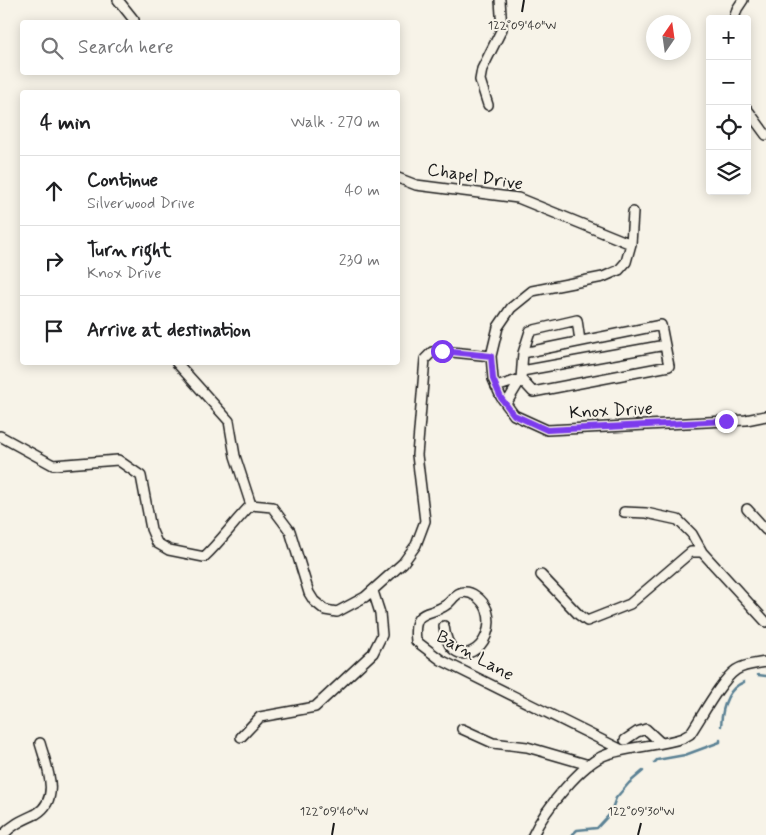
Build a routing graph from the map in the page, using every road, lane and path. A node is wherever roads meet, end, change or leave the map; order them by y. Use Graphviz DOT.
graph roads {
  1 [pos="118,0"];
  2 [pos="500,0"];
  3 [pos="743,0"];
  4 [pos="735,15"];
  5 [pos="134,20"];
  6 [pos="488,105"];
  7 [pos="751,114"];
  8 [pos="766,135"];
  9 [pos="400,179"];
  10 [pos="633,212"];
  11 [pos="630,244"];
  12 [pos="580,341"];
  13 [pos="665,345"];
  14 [pos="523,353"];
  15 [pos="491,356"];
  16 [pos="179,365"];
  17 [pos="521,375"];
  18 [pos="496,387"];
  19 [pos="506,404"];
  20 [pos="766,416"];
  21 [pos="0,436"];
  22 [pos="251,505"];
  23 [pos="747,509"];
  24 [pos="624,512"];
  25 [pos="766,530"];
  26 [pos="702,552"];
  27 [pos="541,575"];
  28 [pos="373,591"];
  29 [pos="766,622"];
  30 [pos="444,626"];
  31 [pos="766,662"];
  32 [pos="462,729"];
  33 [pos="240,738"];
  34 [pos="625,740"];
  35 [pos="40,743"];
  36 [pos="661,743"];
  37 [pos="622,750"];
  38 [pos="589,765"];
  39 [pos="3,835"];
  40 [pos="533,835"];
  1 -- 5 [label="street"];
  2 -- 6 [label="street"];
  3 -- 4 [label="street"];
  7 -- 8 [label="street"];
  9 -- 11 [label="street, Chapel Drive"];
  10 -- 11 [label="street, Knox Drive"];
  11 -- 15 [label="street, Knox Drive"];
  12 -- 13 [label="street"];
  12 -- 14 [label="street"];
  12 -- 14 [label="street"];
  13 -- 17 [label="street"];
  13 -- 17 [label="street"];
  14 -- 17 [label="street"];
  15 -- 18 [label="street, Knox Drive"];
  15 -- 28 [label="street"];
  16 -- 22 [label="street"];
  17 -- 18 [label="street"];
  17 -- 19 [label="street"];
  18 -- 19 [label="street, Knox Drive"];
  19 -- 20 [label="street, Knox Drive"];
  21 -- 22 [label="street"];
  22 -- 28 [label="street"];
  23 -- 25 [label="street"];
  24 -- 26 [label="street"];
  26 -- 27 [label="street"];
  26 -- 29 [label="street"];
  28 -- 33 [label="street"];
  30 -- 37 [label="street, Barn Lane"];
  31 -- 36 [label="street"];
  32 -- 38 [label="street"];
  34 -- 36 [label="street"];
  35 -- 39 [label="street"];
  36 -- 37 [label="street"];
  37 -- 38 [label="street"];
  38 -- 40 [label="street"];
}
